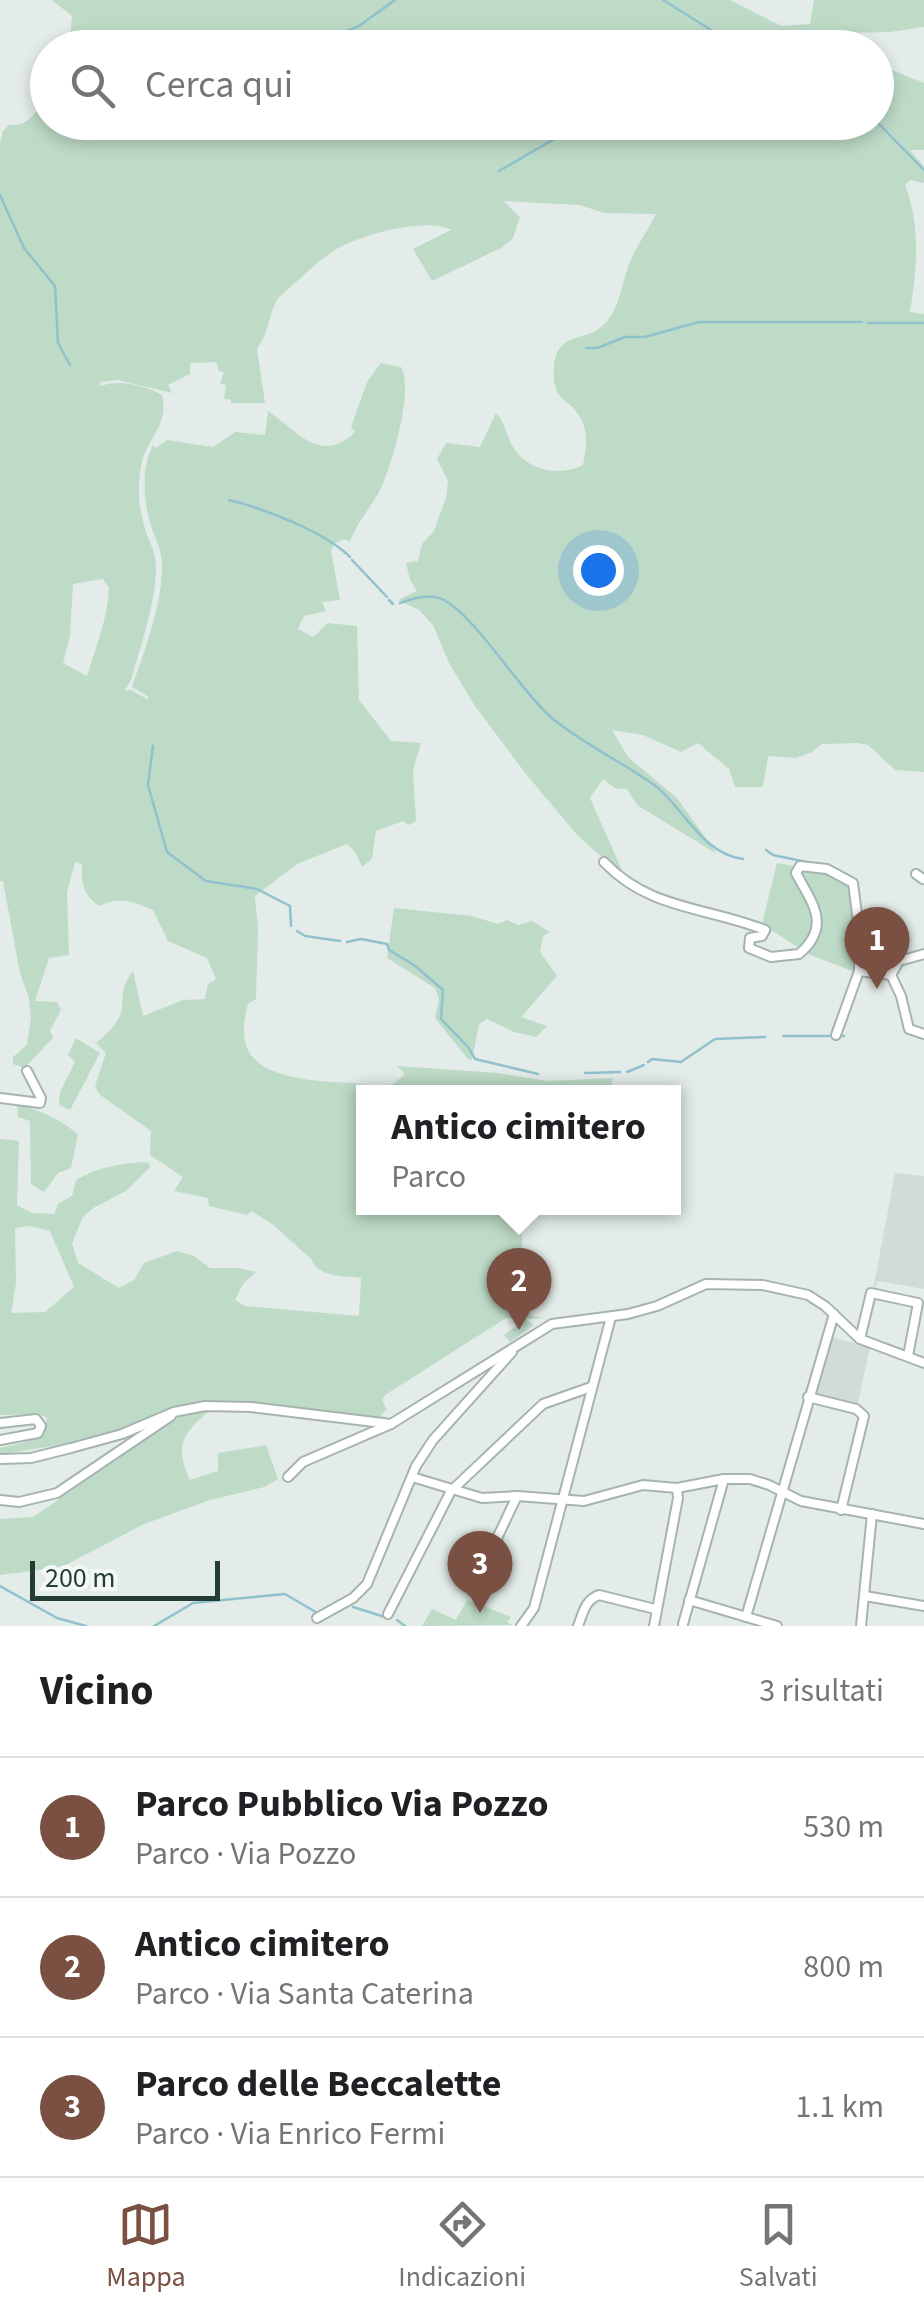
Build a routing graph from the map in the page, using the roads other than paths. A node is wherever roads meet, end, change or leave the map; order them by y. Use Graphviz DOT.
graph roads {
  1 [pos="604,862"];
  2 [pos="924,954"];
  3 [pos="860,972"];
  4 [pos="891,975"];
  5 [pos="924,1034"];
  6 [pos="836,1035"];
  7 [pos="27,1071"];
  8 [pos="0,1098"];
  9 [pos="834,1314"];
  10 [pos="597,1318"];
  11 [pos="611,1318"];
  12 [pos="608,1330"];
  13 [pos="829,1330"];
  14 [pos="856,1336"];
  15 [pos="514,1348"];
  16 [pos="909,1352"];
  17 [pos="924,1363"];
  18 [pos="591,1387"];
  19 [pos="808,1397"];
  20 [pos="174,1412"];
  21 [pos="0,1423"];
  22 [pos="391,1424"];
  23 [pos="0,1440"];
  24 [pos="0,1459"];
  25 [pos="288,1477"];
  26 [pos="412,1477"];
  27 [pos="724,1480"];
  28 [pos="451,1491"];
  29 [pos="781,1491"];
  30 [pos="680,1492"];
  31 [pos="516,1496"];
  32 [pos="563,1499"];
  33 [pos="0,1500"];
  34 [pos="841,1510"];
  35 [pos="872,1514"];
  36 [pos="924,1522"];
  37 [pos="472,1591"];
  38 [pos="865,1596"];
  39 [pos="690,1600"];
  40 [pos="924,1606"];
  41 [pos="655,1609"];
  42 [pos="388,1614"];
  43 [pos="746,1617"];
  44 [pos="317,1618"];
  45 [pos="682,1624"];
  46 [pos="521,1626"];
  47 [pos="578,1626"];
  48 [pos="654,1626"];
  49 [pos="776,1626"];
  50 [pos="861,1626"];
  1 -- 3 [label="street"];
  2 -- 4 [label="street"];
  3 -- 4 [label="street"];
  3 -- 6 [label="street"];
  4 -- 5 [label="street"];
  7 -- 8 [label="street"];
  9 -- 11 [label="street"];
  9 -- 13 [label="street"];
  9 -- 14 [label="street"];
  10 -- 11 [label="street"];
  10 -- 12 [label="street"];
  10 -- 15 [label="street"];
  11 -- 12 [label="street"];
  12 -- 18 [label="street"];
  13 -- 14 [label="street"];
  13 -- 19 [label="street"];
  14 -- 16 [label="street"];
  14 -- 16 [label="street"];
  15 -- 22 [label="street"];
  15 -- 26 [label="street"];
  16 -- 17 [label="street"];
  18 -- 28 [label="street"];
  18 -- 32 [label="street"];
  19 -- 29 [label="street"];
  19 -- 34 [label="street"];
  20 -- 22 [label="street"];
  20 -- 24 [label="street"];
  20 -- 33 [label="street"];
  21 -- 23 [label="street"];
  22 -- 25 [label="street"];
  26 -- 28 [label="street"];
  26 -- 44 [label="street"];
  27 -- 29 [label="street"];
  27 -- 30 [label="street"];
  27 -- 39 [label="street"];
  28 -- 31 [label="street"];
  28 -- 42 [label="street"];
  29 -- 34 [label="street"];
  29 -- 43 [label="street"];
  30 -- 32 [label="street"];
  30 -- 41 [label="street"];
  31 -- 32 [label="street"];
  31 -- 37 [label="street"];
  32 -- 46 [label="street"];
  34 -- 35 [label="street"];
  35 -- 36 [label="street"];
  35 -- 38 [label="street"];
  38 -- 40 [label="street"];
  38 -- 50 [label="street"];
  39 -- 43 [label="street"];
  39 -- 45 [label="street"];
  41 -- 47 [label="street"];
  41 -- 48 [label="street"];
  43 -- 49 [label="street"];
}
